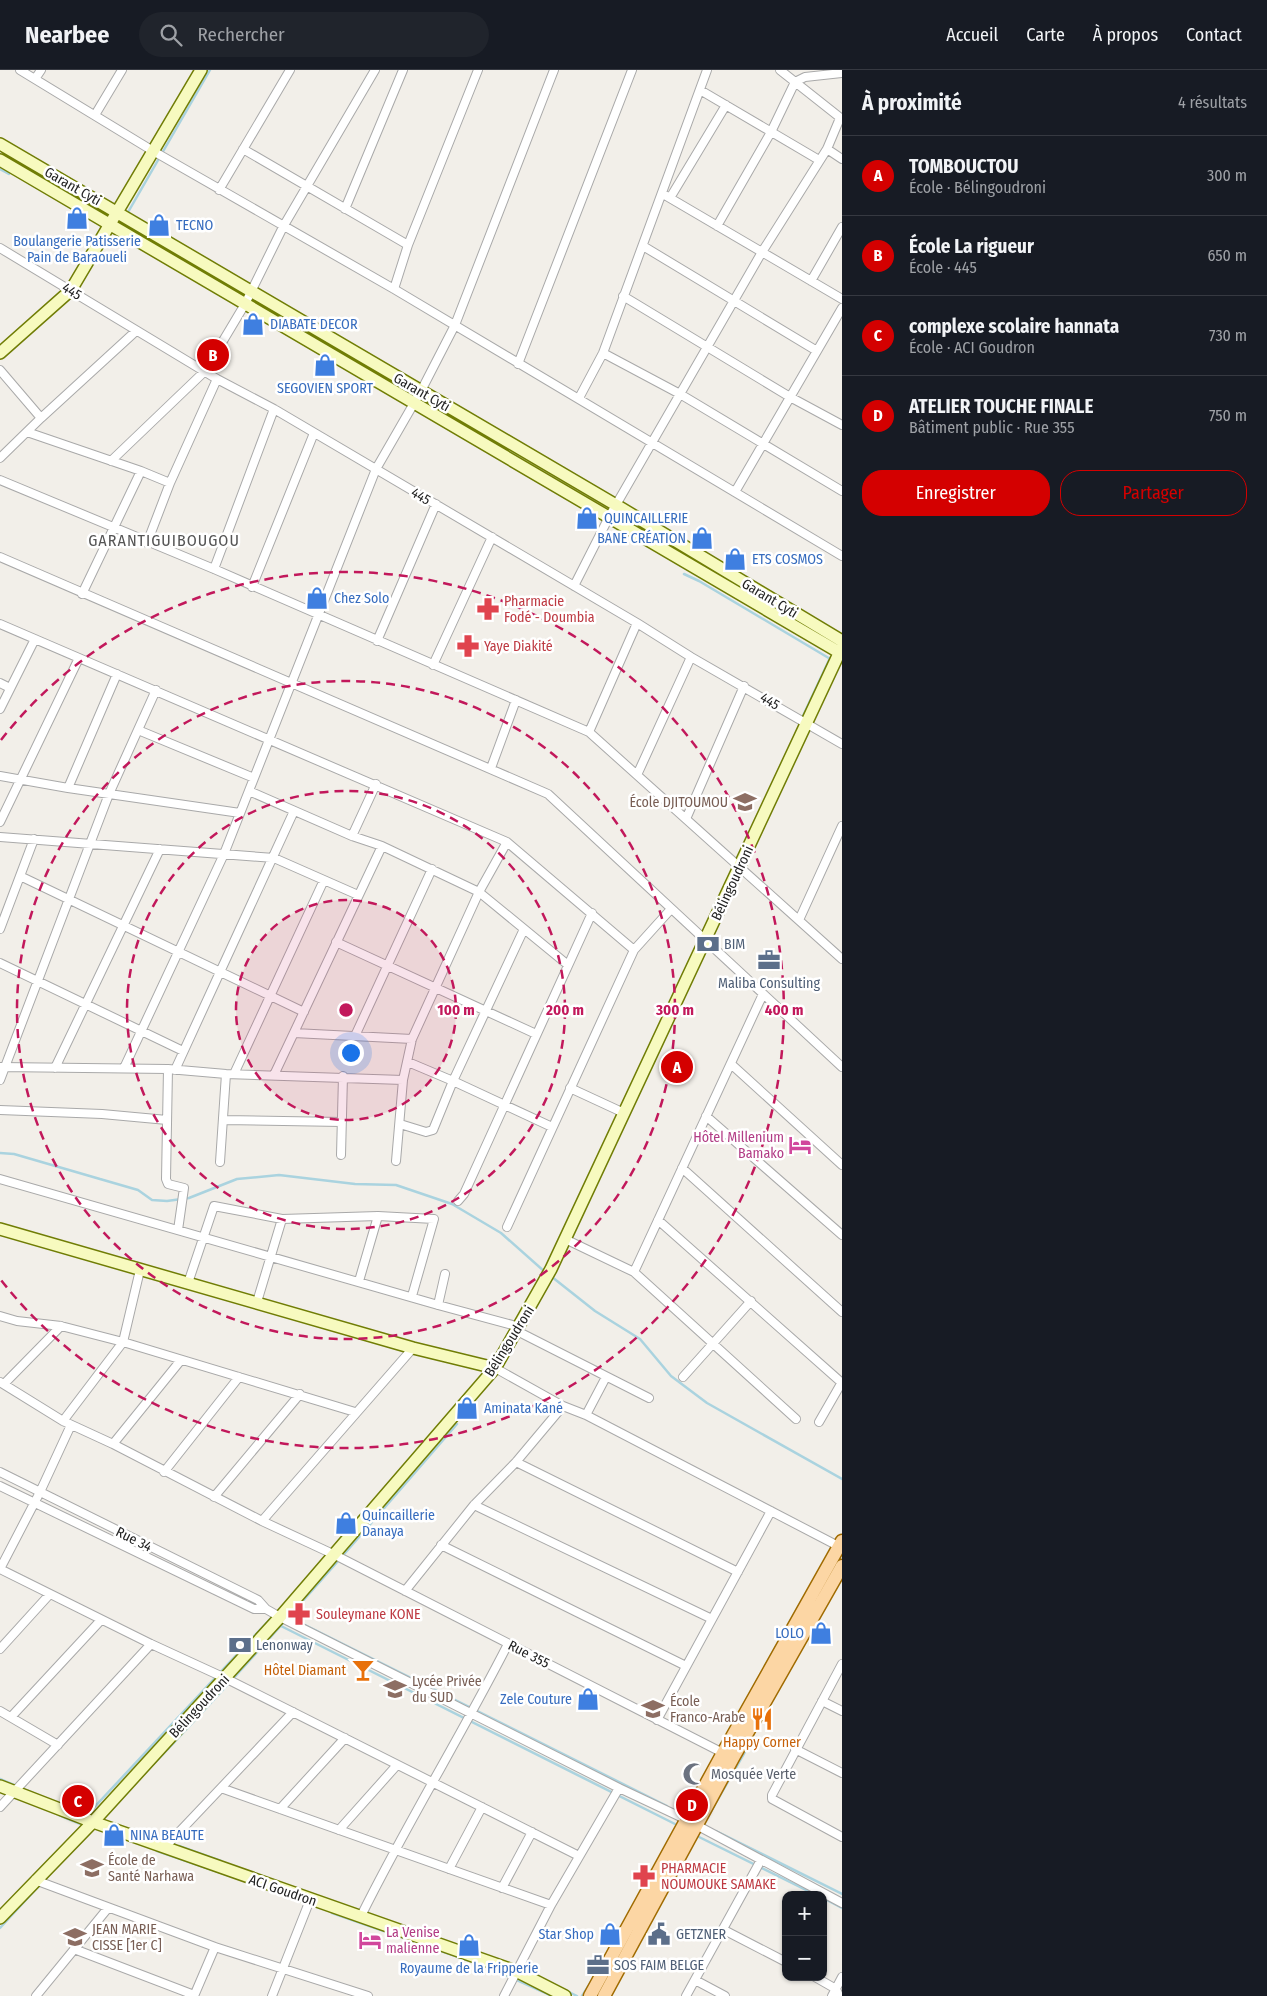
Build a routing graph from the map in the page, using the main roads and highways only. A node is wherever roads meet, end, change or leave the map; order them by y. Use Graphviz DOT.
graph roads {
  1 [pos="841,1545"];
  2 [pos="842,1566"];
  3 [pos="692,1823"];
  4 [pos="590,1996"];
  5 [pos="604,1996"];
  1 -- 3 [label="main road"];
  2 -- 3 [label="main road"];
  3 -- 4 [label="main road"];
  3 -- 5 [label="main road"];
}
